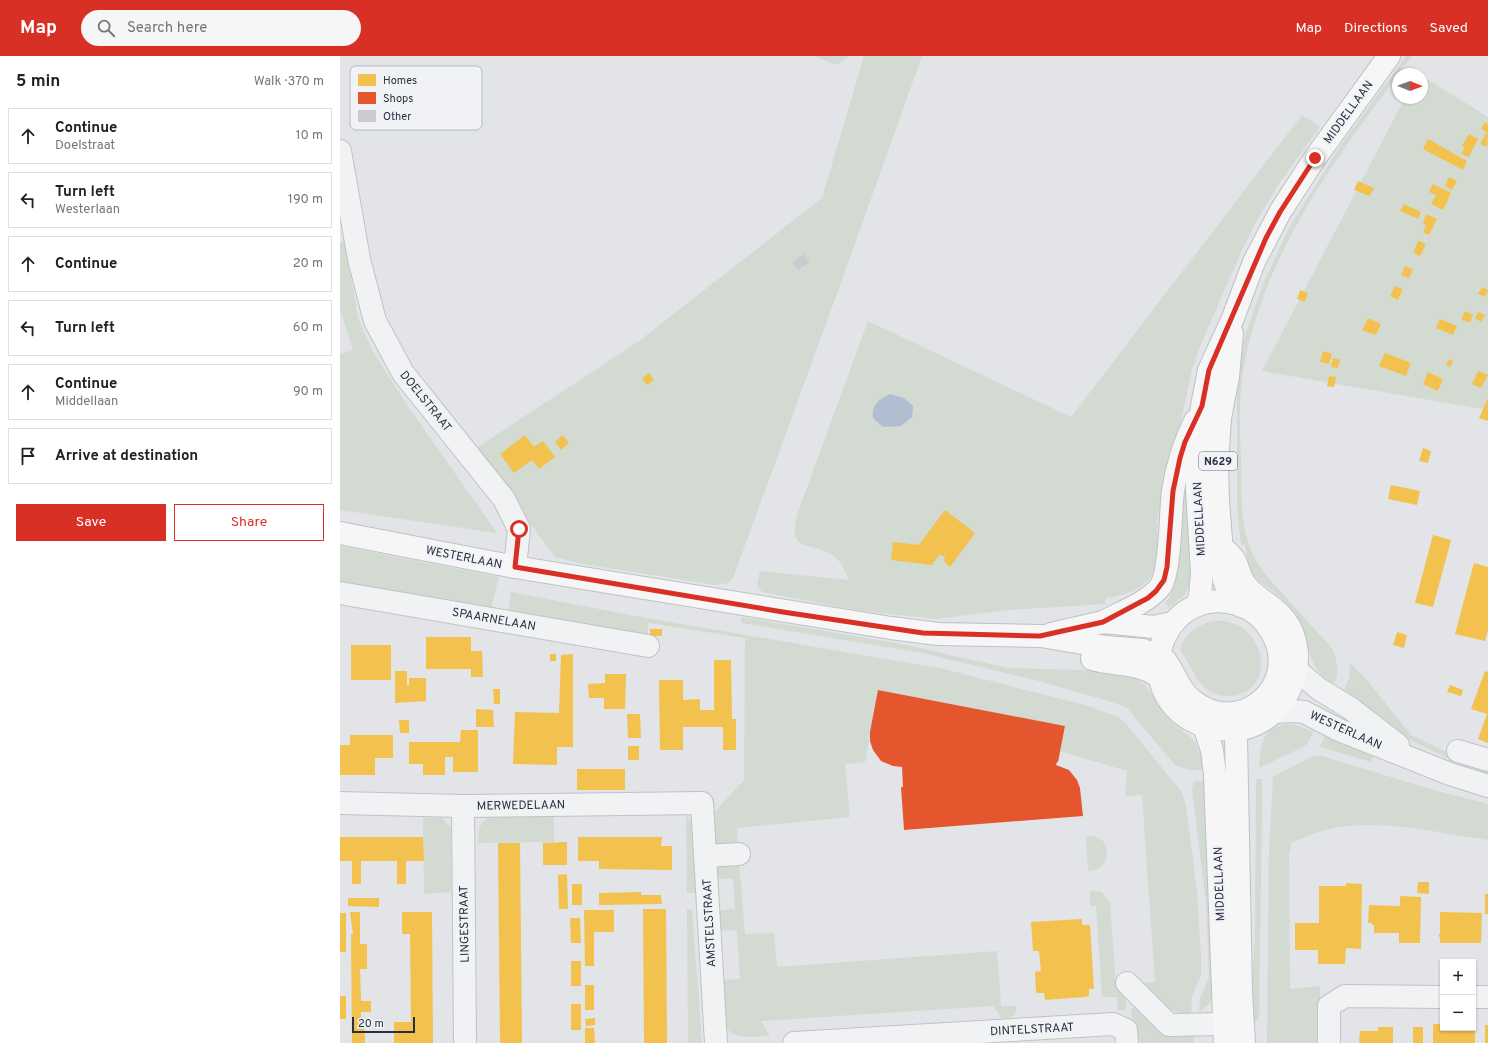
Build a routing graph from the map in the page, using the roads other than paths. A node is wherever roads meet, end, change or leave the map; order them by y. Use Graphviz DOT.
graph roads {
  1 [pos="1389,56"];
  2 [pos="340,151"];
  3 [pos="1233,318"];
  4 [pos="1202,406"];
  5 [pos="340,533"];
  6 [pos="515,567"];
  7 [pos="340,594"];
  8 [pos="1246,598"];
  9 [pos="1197,606"];
  10 [pos="1103,622"];
  11 [pos="1172,623"];
  12 [pos="1040,636"];
  13 [pos="648,646"];
  14 [pos="1280,655"];
  15 [pos="1159,666"];
  16 [pos="1296,670"];
  17 [pos="1253,719"];
  18 [pos="1204,726"];
  19 [pos="1458,751"];
  20 [pos="1416,760"];
  21 [pos="1488,760"];
  22 [pos="1488,786"];
  23 [pos="340,803"];
  24 [pos="702,803"];
  25 [pos="463,806"];
  26 [pos="739,854"];
  27 [pos="705,856"];
  28 [pos="1127,983"];
  29 [pos="1440,997"];
  30 [pos="1476,997"];
  31 [pos="1488,997"];
  32 [pos="1224,1033"];
  33 [pos="1127,1037"];
  34 [pos="465,1043"];
  35 [pos="716,1043"];
  36 [pos="794,1043"];
  37 [pos="1244,1043"];
  38 [pos="1329,1043"];
  1 -- 3 [label="main road, MIDDELLAAN / N629"];
  2 -- 6 [label="street, DOELSTRAAT"];
  3 -- 4 [label="main road, MIDDELLAAN / N629"];
  3 -- 8 [label="main road, MIDDELLAAN / N629"];
  4 -- 9 [label="main road, MIDDELLAAN / N629"];
  4 -- 10 [label="main road"];
  5 -- 6 [label="main road, WESTERLAAN"];
  6 -- 12 [label="main road, WESTERLAAN"];
  7 -- 13 [label="street, SPAARNELAAN"];
  8 -- 9 [label="main road"];
  8 -- 14 [label="main road"];
  8 -- 16 [label="main road"];
  9 -- 11 [label="main road"];
  10 -- 11 [label="main road, WESTERLAAN"];
  10 -- 12 [label="main road, WESTERLAAN"];
  11 -- 15 [label="main road"];
  12 -- 15 [label="main road, WESTERLAAN"];
  14 -- 16 [label="main road"];
  14 -- 17 [label="main road"];
  15 -- 17 [label="main road"];
  15 -- 18 [label="main road"];
  16 -- 17 [label="main road"];
  16 -- 20 [label="street, WESTERLAAN"];
  17 -- 18 [label="main road"];
  17 -- 20 [label="street, WESTERLAAN"];
  17 -- 37 [label="main road, MIDDELLAAN"];
  18 -- 32 [label="main road, MIDDELLAAN"];
  19 -- 21 [label="street"];
  20 -- 22 [label="street, WESTERLAAN"];
  23 -- 25 [label="street, MERWEDELAAN"];
  24 -- 25 [label="street, MERWEDELAAN"];
  24 -- 27 [label="street, AMSTELSTRAAT"];
  25 -- 34 [label="street, LINGESTRAAT"];
  26 -- 27 [label="street"];
  27 -- 35 [label="street, AMSTELSTRAAT"];
  28 -- 32 [label="street"];
  29 -- 38 [label="street"];
  30 -- 31 [label="street"];
  33 -- 36 [label="street, DINTELSTRAAT"];
}
